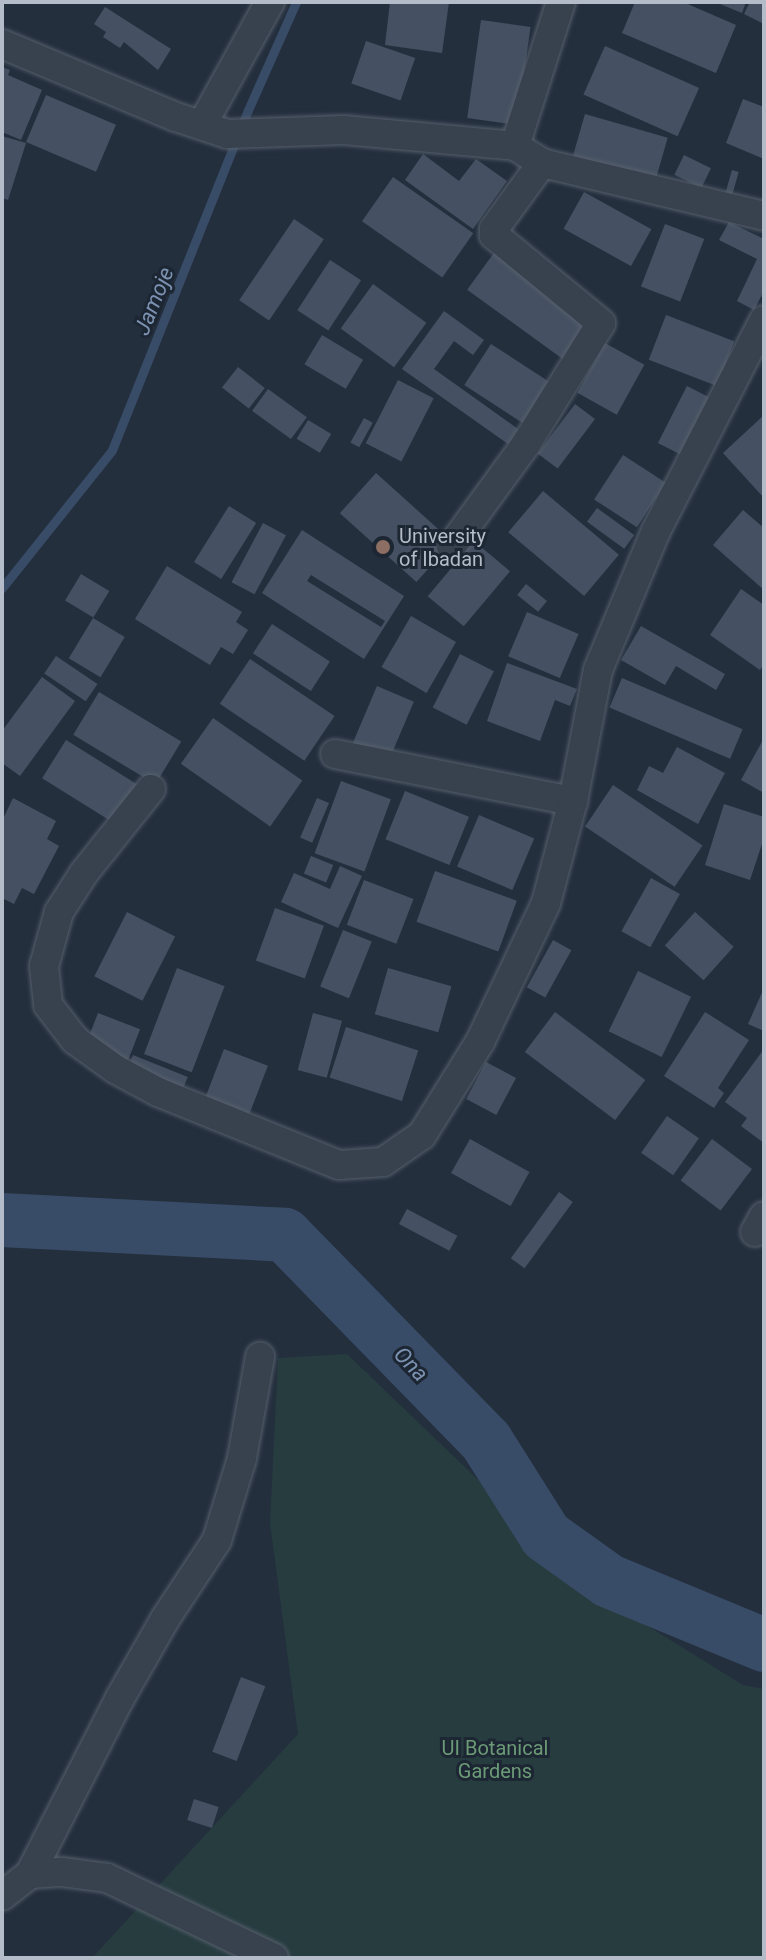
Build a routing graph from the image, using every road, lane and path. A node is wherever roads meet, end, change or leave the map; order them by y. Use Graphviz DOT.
graph roads {
  1 [pos="270,2"];
  2 [pos="561,2"];
  3 [pos="2,44"];
  4 [pos="202,125"];
  5 [pos="515,146"];
  6 [pos="542,163"];
  7 [pos="764,216"];
  8 [pos="764,320"];
  9 [pos="451,547"];
  10 [pos="335,754"];
  11 [pos="151,789"];
  12 [pos="573,801"];
  13 [pos="260,1357"];
  14 [pos="30,1874"];
  15 [pos="2,1896"];
  16 [pos="274,1958"];
  1 -- 4 [label="street"];
  2 -- 5 [label="street"];
  3 -- 4 [label="street"];
  4 -- 5 [label="street"];
  5 -- 6 [label="street"];
  6 -- 7 [label="street"];
  6 -- 9 [label="street"];
  8 -- 12 [label="street"];
  10 -- 12 [label="street"];
  11 -- 12 [label="street"];
  13 -- 14 [label="street"];
  14 -- 15 [label="street"];
  14 -- 16 [label="street"];
}
